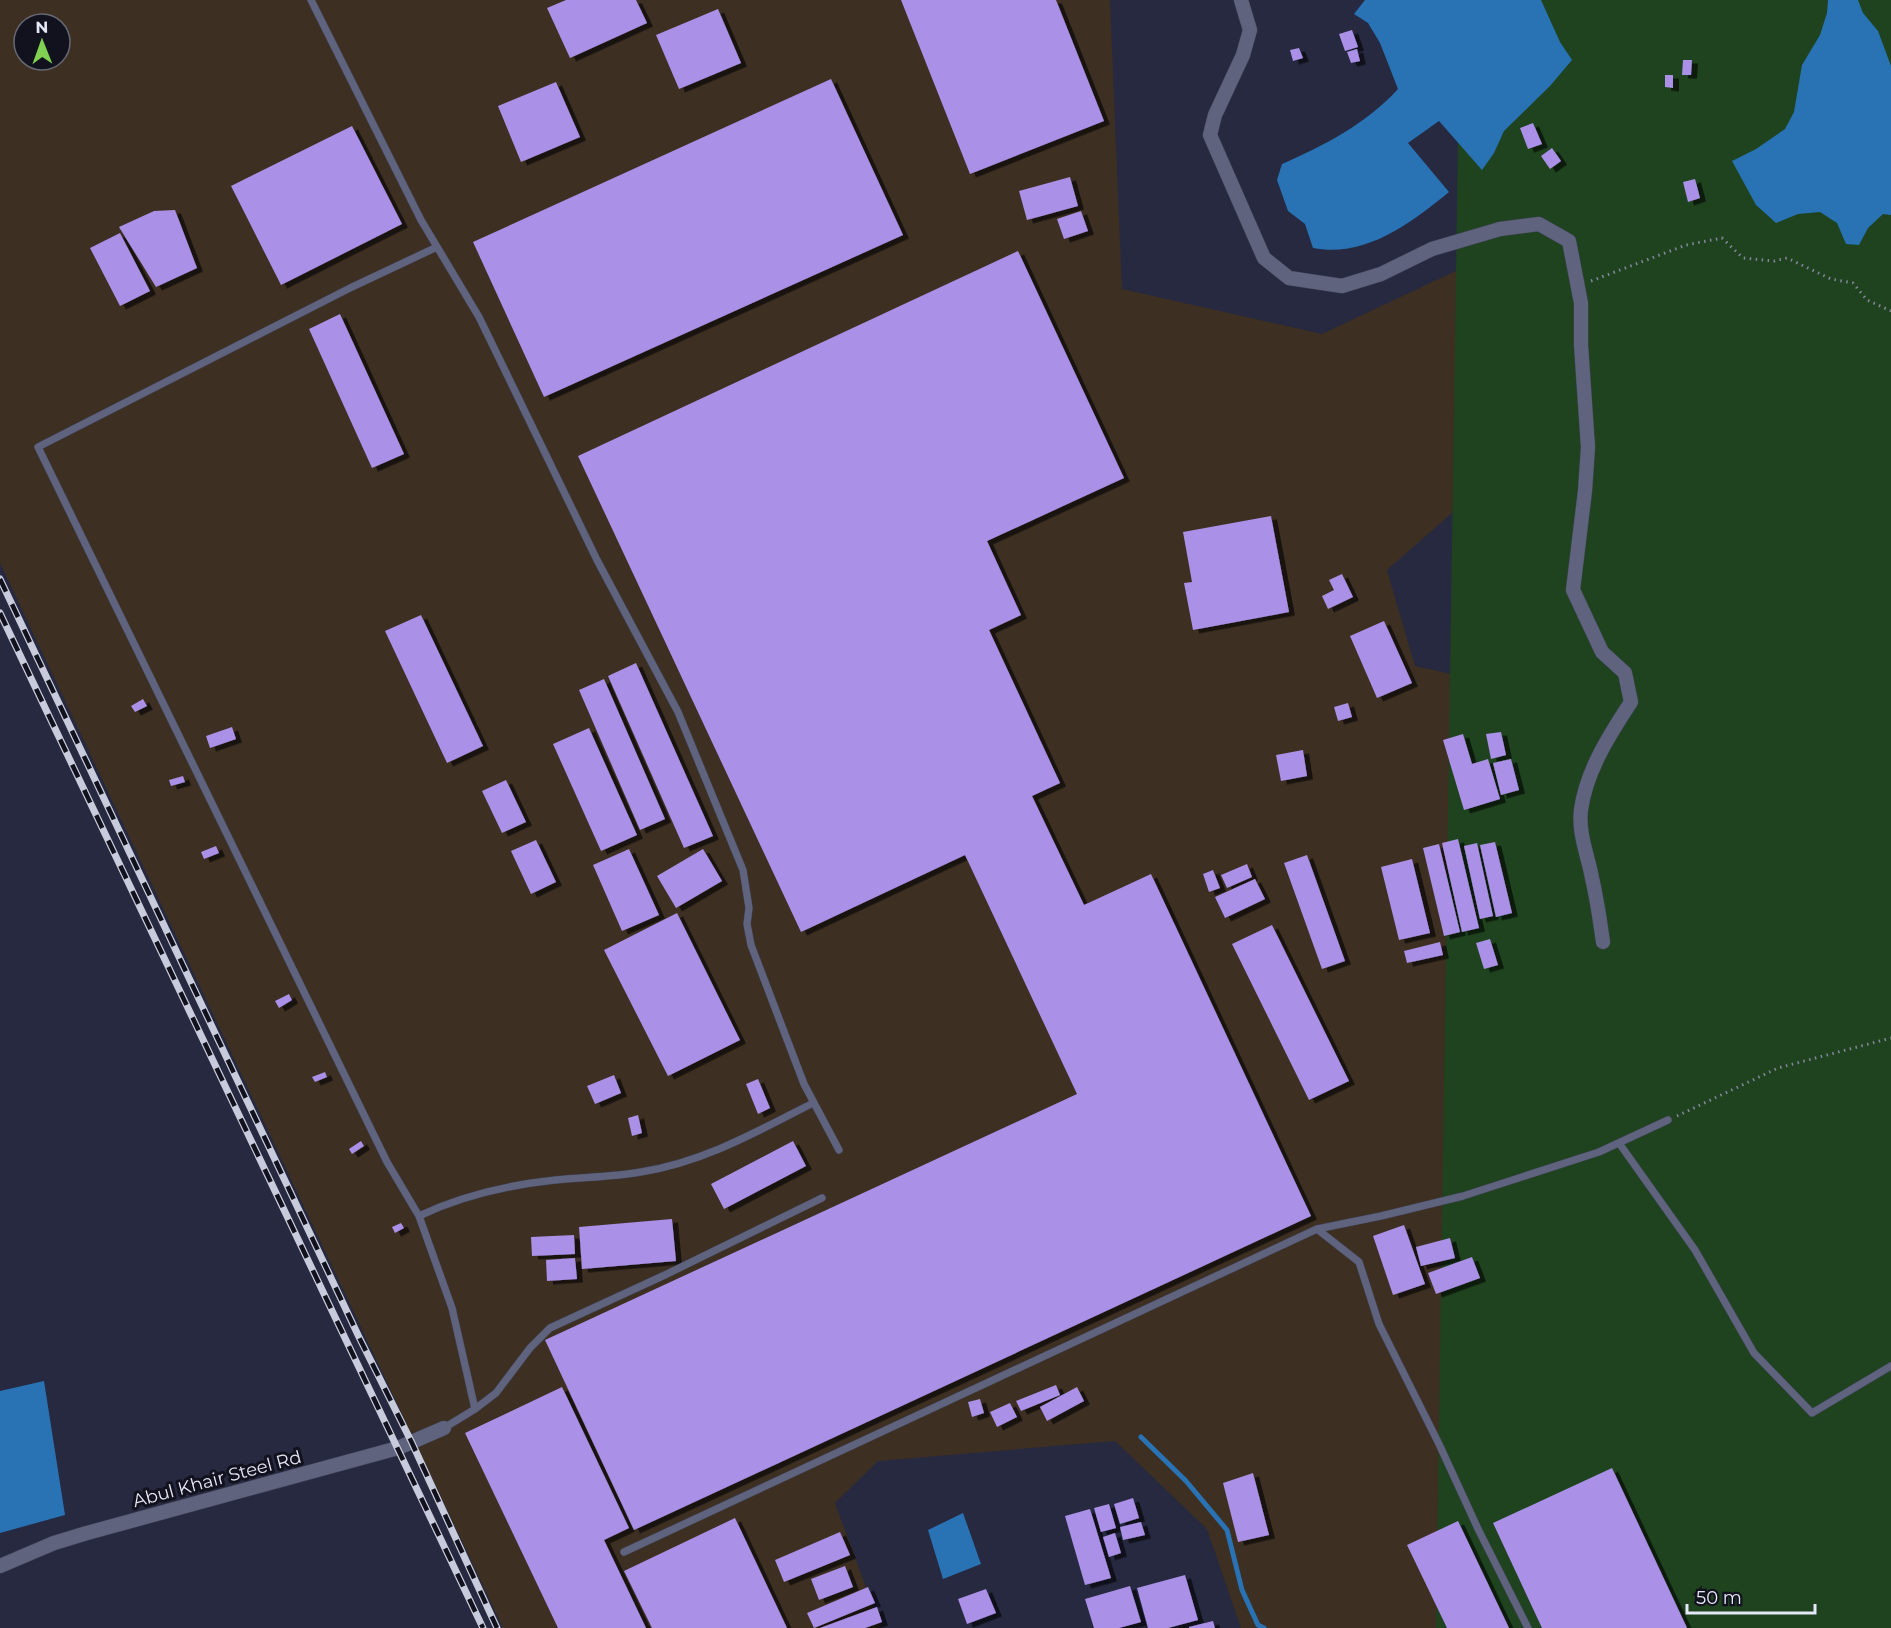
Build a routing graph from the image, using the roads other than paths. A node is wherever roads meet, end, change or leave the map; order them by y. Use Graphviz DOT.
graph roads {
  1 [pos="311,0"];
  2 [pos="1241,0"];
  3 [pos="437,247"];
  4 [pos="1603,942"];
  5 [pos="813,1103"];
  6 [pos="1668,1120"];
  7 [pos="1619,1143"];
  8 [pos="838,1150"];
  9 [pos="822,1198"];
  10 [pos="419,1216"];
  11 [pos="1317,1228"];
  12 [pos="1891,1366"];
  13 [pos="475,1409"];
  14 [pos="444,1428"];
  15 [pos="624,1552"];
  16 [pos="0,1566"];
  17 [pos="1528,1628"];
  1 -- 3 [label="lane"];
  2 -- 4 [label="street"];
  3 -- 5 [label="lane"];
  3 -- 10 [label="lane"];
  5 -- 8 [label="lane"];
  5 -- 10 [label="lane"];
  6 -- 7 [label="lane"];
  7 -- 11 [label="lane"];
  7 -- 12 [label="lane"];
  9 -- 13 [label="lane"];
  10 -- 13 [label="lane"];
  11 -- 15 [label="lane"];
  11 -- 17 [label="lane"];
  13 -- 14 [label="lane"];
  14 -- 16 [label="street, Abul Khair Steel Rd"];
}
